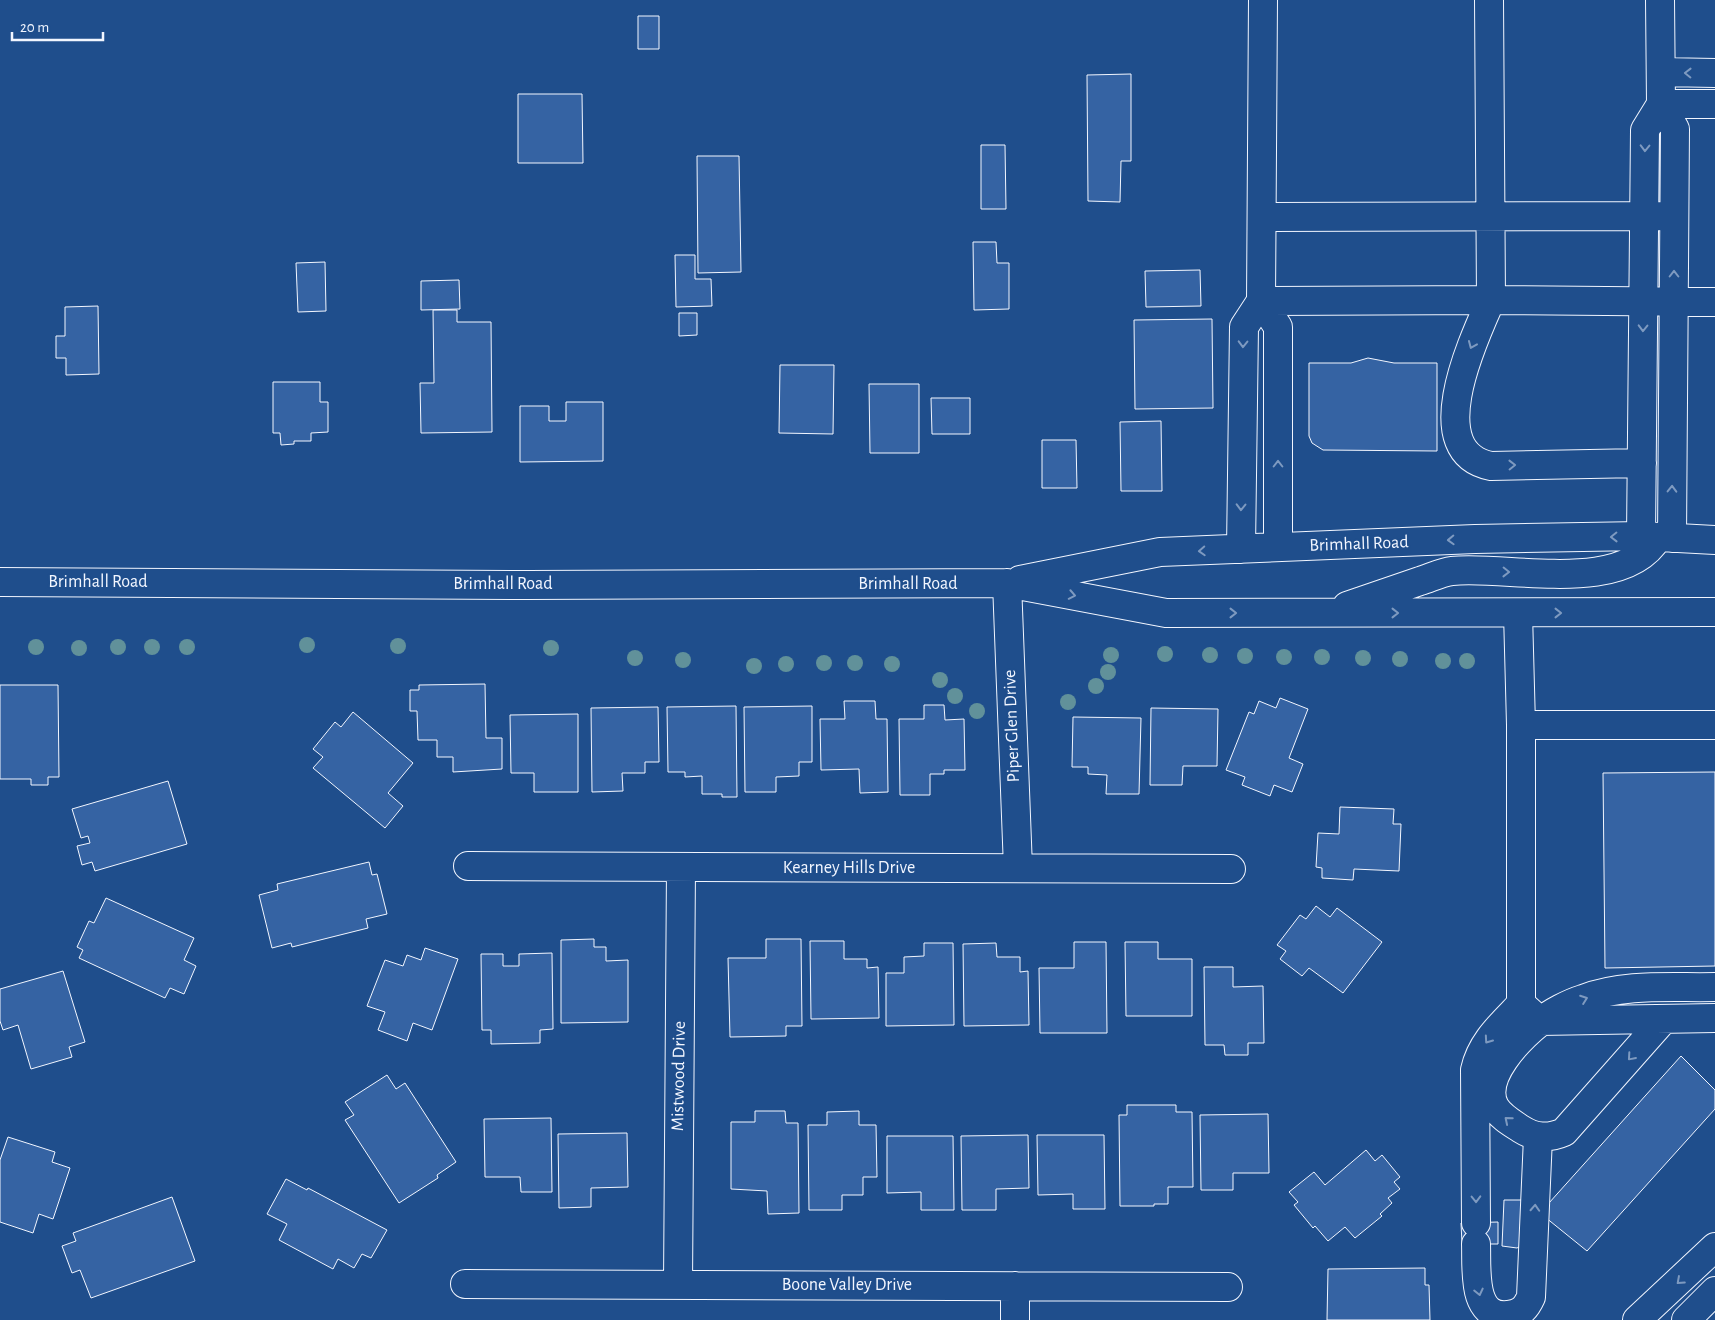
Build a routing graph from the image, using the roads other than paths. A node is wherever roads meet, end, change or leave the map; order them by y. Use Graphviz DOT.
graph roads {
  1 [pos="1263,0"];
  2 [pos="1489,0"];
  3 [pos="1660,0"];
  4 [pos="1661,72"];
  5 [pos="1715,73"];
  6 [pos="1661,104"];
  7 [pos="1715,104"];
  8 [pos="1674,216"];
  9 [pos="1263,217"];
  10 [pos="1644,217"];
  11 [pos="1491,218"];
  12 [pos="1261,300"];
  13 [pos="1491,300"];
  14 [pos="1643,302"];
  15 [pos="1674,302"];
  16 [pos="1715,302"];
  17 [pos="1642,462"];
  18 [pos="1657,537"];
  19 [pos="1715,540"];
  20 [pos="1278,547"];
  21 [pos="1241,549"];
  22 [pos="0,582"];
  23 [pos="1007,583"];
  24 [pos="1715,612"];
  25 [pos="1518,613"];
  26 [pos="1325,614"];
  27 [pos="1521,725"];
  28 [pos="1715,725"];
  29 [pos="468,866"];
  30 [pos="680,867"];
  31 [pos="1018,868"];
  32 [pos="1231,869"];
  33 [pos="1715,987"];
  34 [pos="1530,1012"];
  35 [pos="1715,1018"];
  36 [pos="1663,1020"];
  37 [pos="1538,1137"];
  38 [pos="1715,1247"];
  39 [pos="465,1284"];
  40 [pos="678,1285"];
  41 [pos="1015,1286"];
  42 [pos="1228,1287"];
  43 [pos="1715,1291"];
  44 [pos="1015,1320"];
  45 [pos="1637,1320"];
  46 [pos="1686,1320"];
  1 -- 9 [label="street"];
  2 -- 11 [label="street"];
  3 -- 4 [label="street"];
  5 -- 4 [label="street, one-way"];
  4 -- 6 [label="street"];
  6 -- 7 [label="street"];
  6 -- 8 [label="street"];
  6 -- 10 [label="street, one-way"];
  8 -- 10 [label="street"];
  15 -- 8 [label="street, one-way"];
  9 -- 11 [label="street"];
  9 -- 12 [label="street"];
  10 -- 11 [label="street"];
  10 -- 14 [label="street"];
  11 -- 13 [label="street"];
  12 -- 13 [label="street"];
  20 -- 12 [label="street, one-way"];
  12 -- 21 [label="street, one-way"];
  13 -- 14 [label="street"];
  13 -- 17 [label="street, one-way"];
  14 -- 15 [label="street"];
  14 -- 17 [label="street, one-way"];
  15 -- 16 [label="street"];
  18 -- 15 [label="street, one-way"];
  17 -- 18 [label="street"];
  18 -- 19 [label="street, Brimhall Road"];
  18 -- 20 [label="street, Brimhall Road, one-way"];
  26 -- 18 [label="street, one-way"];
  20 -- 21 [label="street, Brimhall Road"];
  21 -- 23 [label="street, Brimhall Road, one-way"];
  22 -- 23 [label="street, Brimhall Road"];
  23 -- 26 [label="street, Brimhall Road, one-way"];
  23 -- 31 [label="street, Piper Glen Drive"];
  25 -- 24 [label="street, Brimhall Road, one-way"];
  26 -- 25 [label="street, Brimhall Road, one-way"];
  25 -- 27 [label="street"];
  27 -- 28 [label="street"];
  27 -- 34 [label="street"];
  29 -- 30 [label="street, Kearney Hills Drive"];
  30 -- 31 [label="street, Kearney Hills Drive"];
  30 -- 40 [label="street, Mistwood Drive"];
  31 -- 32 [label="street, Kearney Hills Drive"];
  34 -- 33 [label="street, one-way"];
  34 -- 36 [label="street"];
  37 -- 34 [label="street, one-way"];
  34 -- 37 [label="street, one-way"];
  35 -- 36 [label="street"];
  36 -- 37 [label="street, one-way"];
  38 -- 45 [label="street, one-way"];
  39 -- 40 [label="street, Boone Valley Drive"];
  40 -- 41 [label="street, Boone Valley Drive"];
  41 -- 42 [label="street, Boone Valley Drive"];
  41 -- 44 [label="street"];
  43 -- 46 [label="street"];
}
